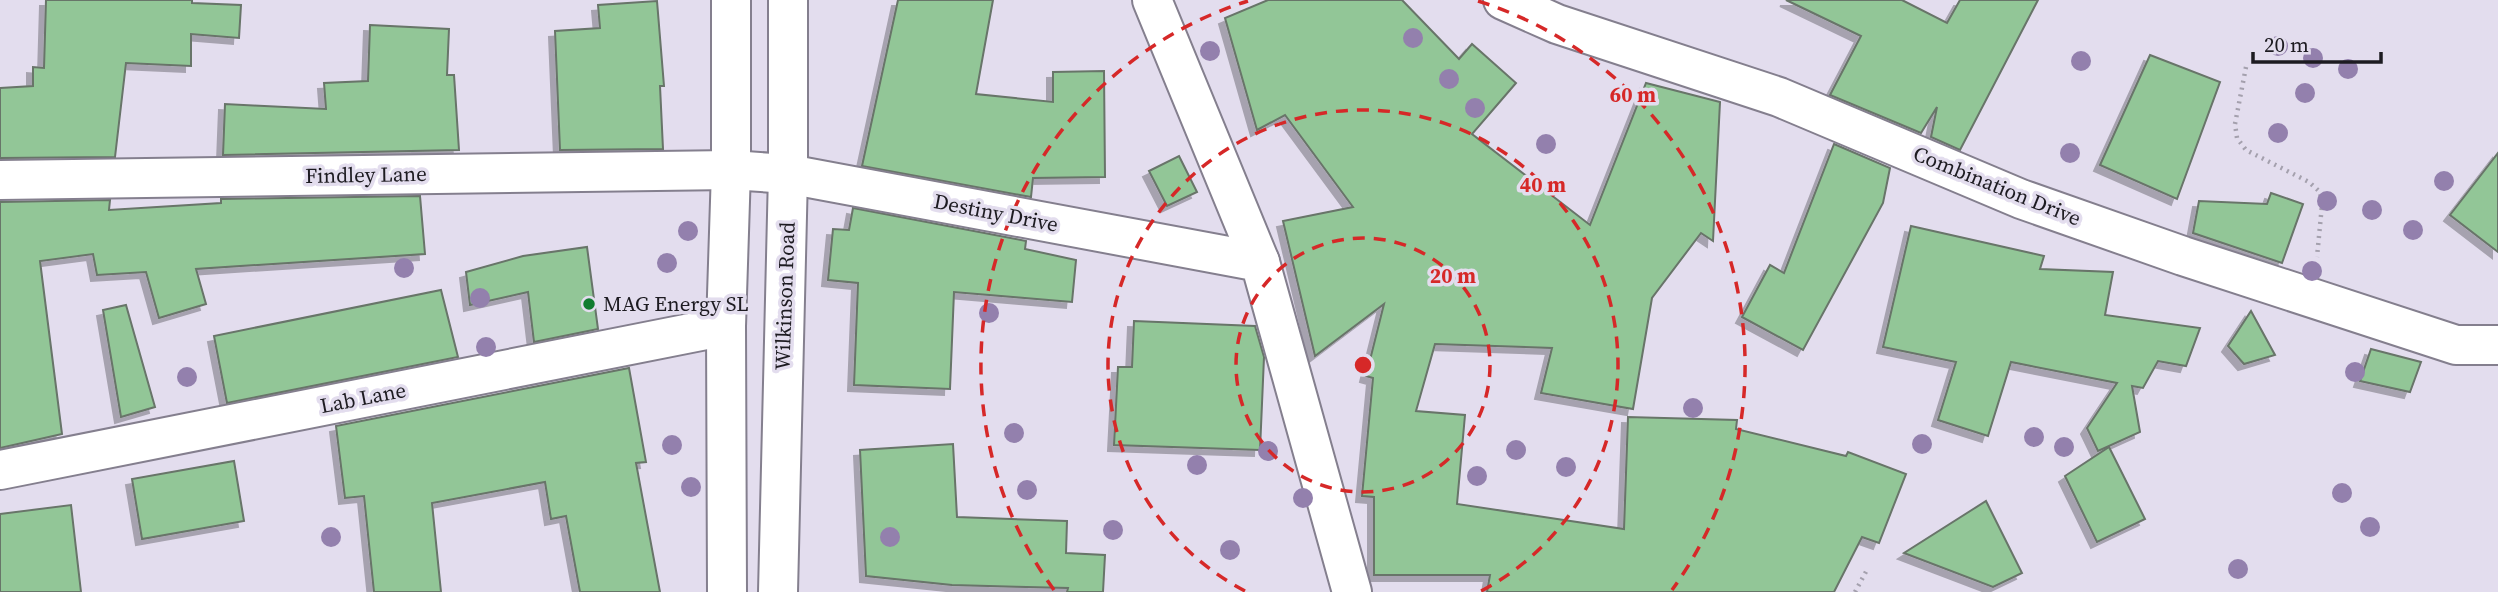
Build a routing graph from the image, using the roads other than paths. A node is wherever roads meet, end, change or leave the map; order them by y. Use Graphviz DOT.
graph roads {
  1 [pos="731,0"];
  2 [pos="788,0"];
  3 [pos="1152,0"];
  4 [pos="1503,0"];
  5 [pos="731,170"];
  6 [pos="788,174"];
  7 [pos="0,180"];
  8 [pos="1260,262"];
  9 [pos="726,326"];
  10 [pos="2498,345"];
  11 [pos="0,470"];
  12 [pos="727,592"];
  13 [pos="778,592"];
  14 [pos="1352,592"];
  1 -- 5 [label="street"];
  2 -- 6 [label="street, Wilkinson Road"];
  3 -- 8 [label="street"];
  4 -- 10 [label="street, Combination Drive"];
  5 -- 6 [label="street, Destiny Drive"];
  5 -- 7 [label="street, Findley Lane"];
  5 -- 9 [label="street"];
  6 -- 8 [label="street, Destiny Drive"];
  6 -- 13 [label="street, Wilkinson Road"];
  8 -- 14 [label="street"];
  9 -- 11 [label="street, Lab Lane"];
  9 -- 12 [label="street"];
}
